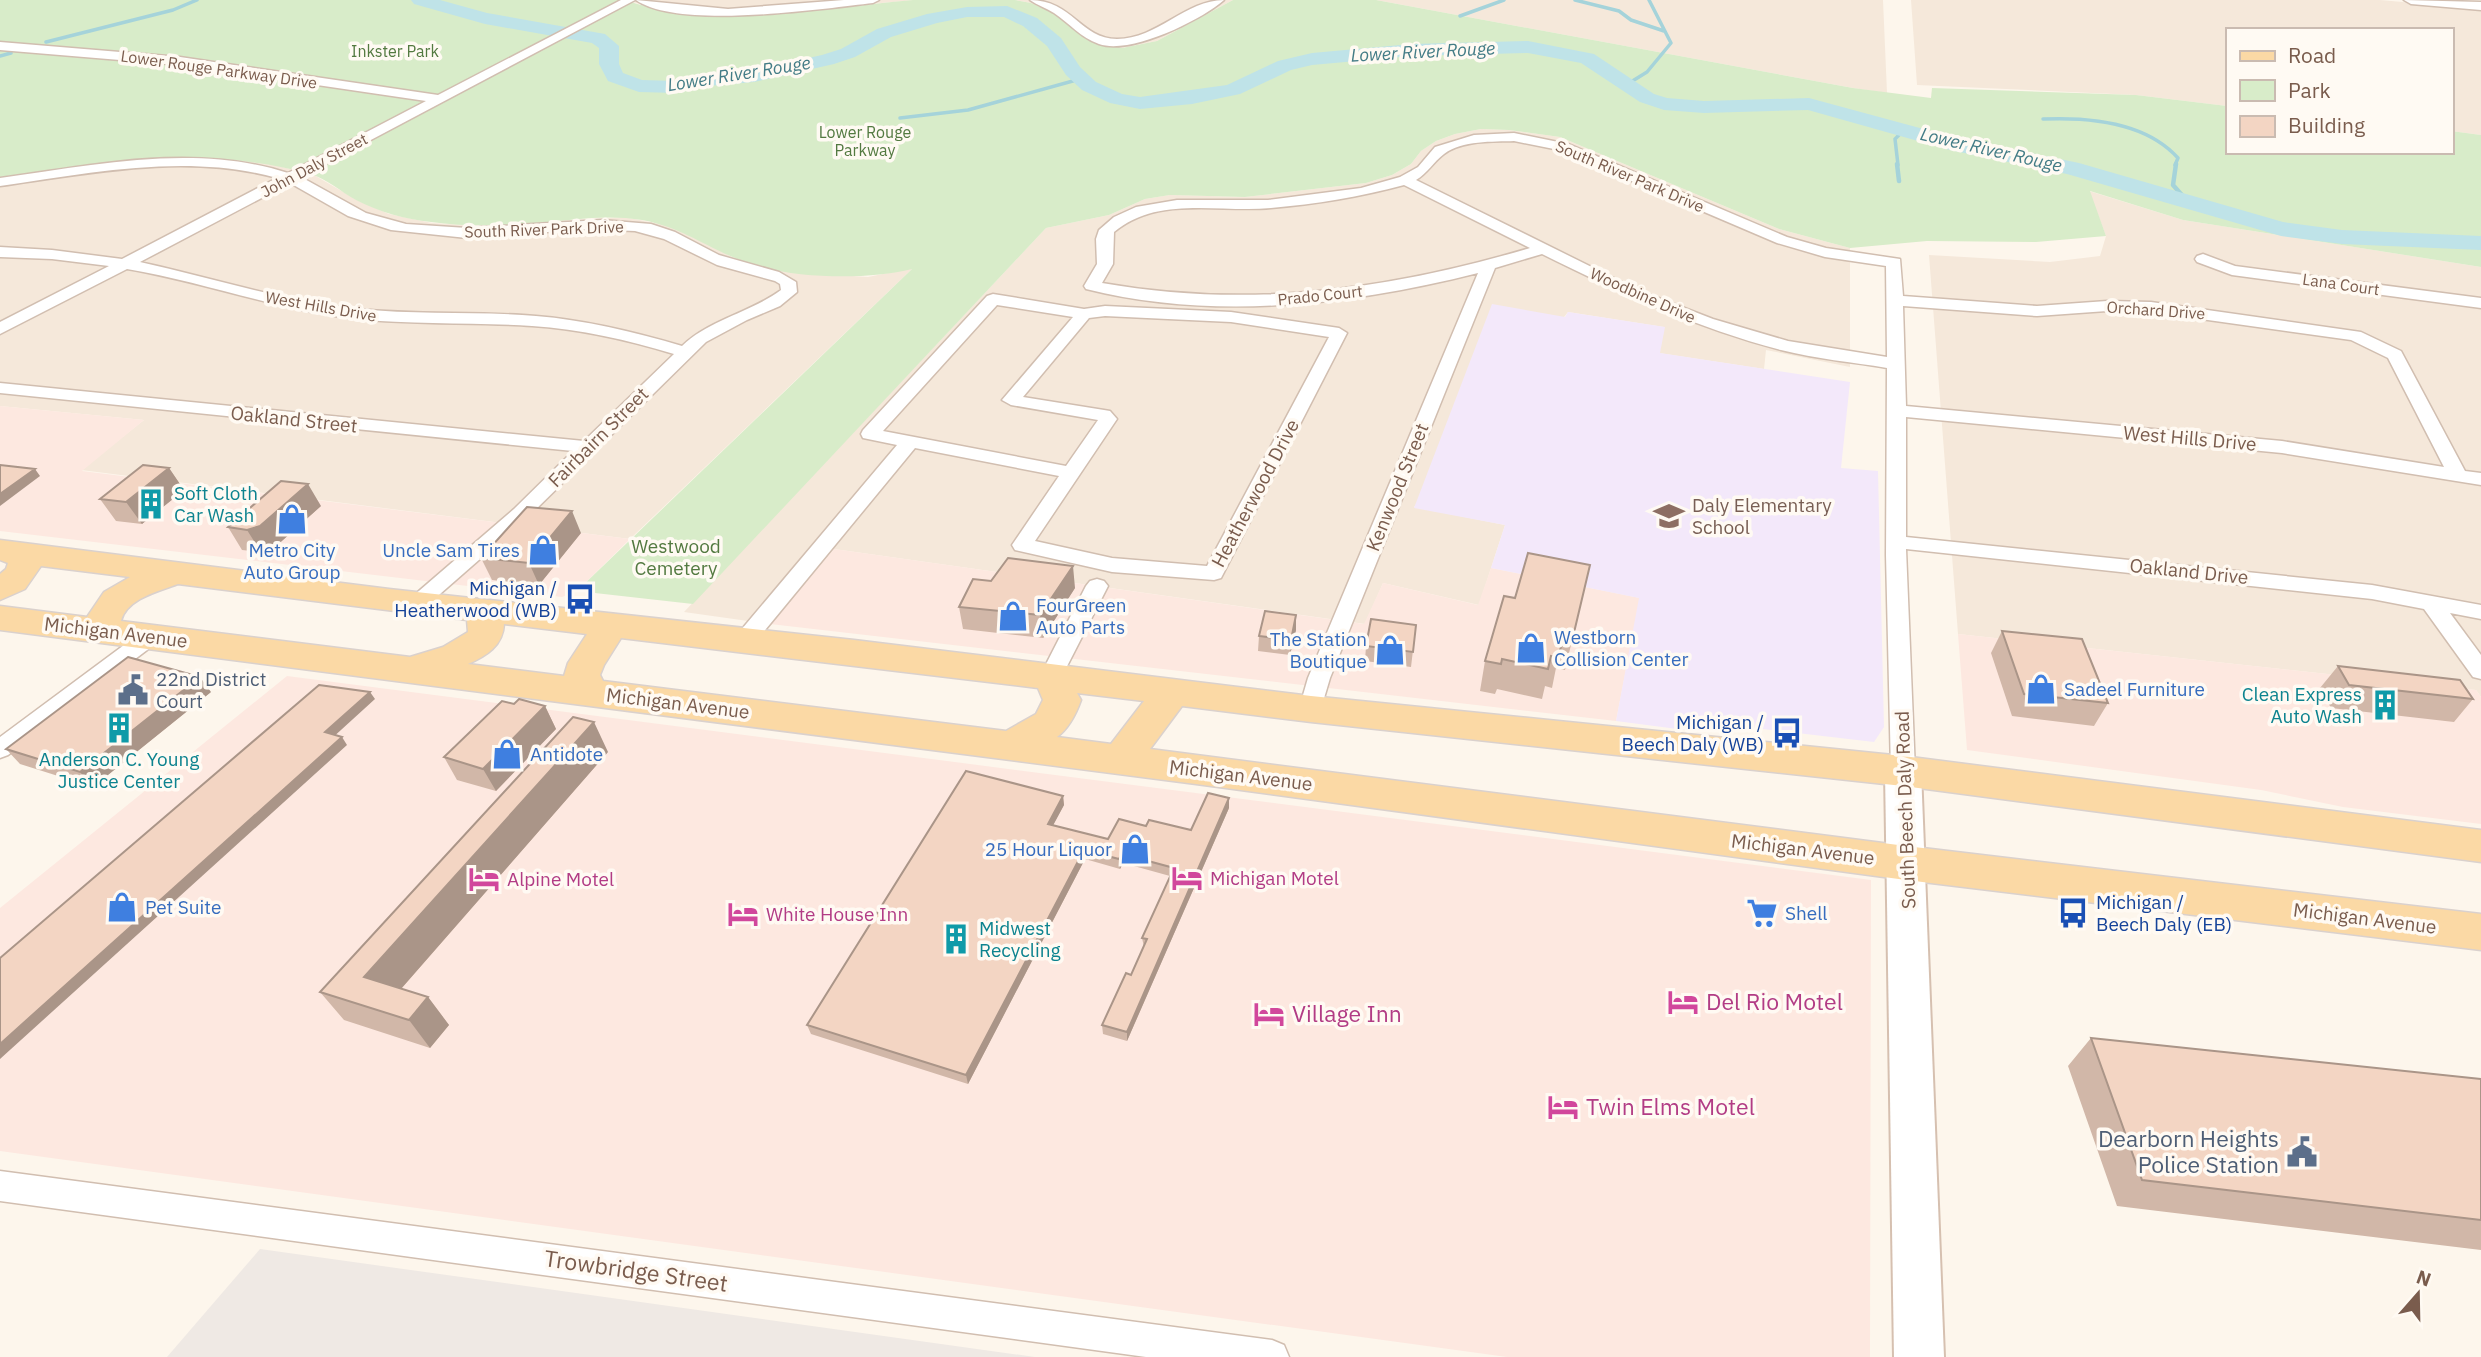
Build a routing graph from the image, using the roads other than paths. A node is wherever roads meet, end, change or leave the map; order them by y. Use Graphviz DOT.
graph roads {
  1 [pos="629,0"];
  2 [pos="642,0"];
  3 [pos="873,0"];
  4 [pos="1036,0"];
  5 [pos="1218,0"];
  6 [pos="2411,0"];
  7 [pos="2481,6"];
  8 [pos="0,46"];
  9 [pos="438,99"];
  10 [pos="290,178"];
  11 [pos="1405,180"];
  12 [pos="0,182"];
  13 [pos="1544,248"];
  14 [pos="0,252"];
  15 [pos="2203,259"];
  16 [pos="1894,262"];
  17 [pos="124,264"];
  18 [pos="1488,267"];
  19 [pos="1092,286"];
  20 [pos="789,289"];
  21 [pos="1895,300"];
  22 [pos="2481,303"];
  23 [pos="1084,314"];
  24 [pos="0,330"];
  25 [pos="685,352"];
  26 [pos="1896,364"];
  27 [pos="0,388"];
  28 [pos="1897,411"];
  29 [pos="910,442"];
  30 [pos="588,447"];
  31 [pos="1072,473"];
  32 [pos="2458,475"];
  33 [pos="2481,479"];
  34 [pos="1896,542"];
  35 [pos="8,551"];
  36 [pos="176,573"];
  37 [pos="1097,586"];
  38 [pos="0,589"];
  39 [pos="2430,601"];
  40 [pos="416,603"];
  41 [pos="479,610"];
  42 [pos="2481,612"];
  43 [pos="0,618"];
  44 [pos="612,625"];
  45 [pos="104,631"];
  46 [pos="151,636"];
  47 [pos="744,641"];
  48 [pos="413,670"];
  49 [pos="2481,671"];
  50 [pos="1051,676"];
  51 [pos="590,692"];
  52 [pos="1172,692"];
  53 [pos="1311,709"];
  54 [pos="1010,745"];
  55 [pos="0,749"];
  56 [pos="1121,759"];
  57 [pos="1903,771"];
  58 [pos="2481,846"];
  59 [pos="1906,863"];
  60 [pos="2481,932"];
  61 [pos="0,1186"];
  62 [pos="1272,1357"];
  63 [pos="1919,1357"];
  1 -- 9 [label="street, John Daly Street"];
  2 -- 3 [label="street"];
  4 -- 5 [label="street"];
  6 -- 7 [label="street"];
  8 -- 9 [label="street, Lower Rouge Parkway Drive"];
  9 -- 10 [label="street, John Daly Street"];
  10 -- 12 [label="street, South River Park Drive"];
  10 -- 17 [label="street, John Daly Street"];
  10 -- 20 [label="street, South River Park Drive"];
  11 -- 13 [label="street, Woodbine Drive"];
  11 -- 16 [label="street, South River Park Drive"];
  11 -- 19 [label="street, South River Park Drive"];
  13 -- 18 [label="street, Prado Court"];
  13 -- 26 [label="street, Woodbine Drive"];
  14 -- 17 [label="street, West Hills Drive"];
  15 -- 22 [label="street, Lana Court"];
  16 -- 21 [label="street, South Beech Daly Road"];
  17 -- 24 [label="street, John Daly Street"];
  17 -- 25 [label="street, West Hills Drive"];
  18 -- 19 [label="street, Prado Court"];
  18 -- 53 [label="street, Kenwood Street"];
  20 -- 25 [label="street, Fairbairn Street"];
  21 -- 26 [label="street, South Beech Daly Road"];
  21 -- 32 [label="street, Orchard Drive"];
  23 -- 29 [label="street, Heatherwood Drive"];
  23 -- 31 [label="street, Heatherwood Drive"];
  23 -- 31 [label="street, Heatherwood Drive"];
  25 -- 30 [label="street, Fairbairn Street"];
  26 -- 28 [label="street, South Beech Daly Road"];
  27 -- 30 [label="street, Oakland Street"];
  28 -- 32 [label="street, West Hills Drive"];
  28 -- 34 [label="street, South Beech Daly Road"];
  29 -- 31 [label="street"];
  29 -- 47 [label="street"];
  30 -- 40 [label="street, Fairbairn Street"];
  32 -- 33 [label="street, West Hills Drive"];
  34 -- 39 [label="street, Oakland Drive"];
  34 -- 57 [label="street, South Beech Daly Road"];
  35 -- 36 [label="main road"];
  35 -- 38 [label="main road"];
  36 -- 40 [label="main road"];
  36 -- 45 [label="main road"];
  37 -- 50 [label="street"];
  39 -- 42 [label="street, Oakland Drive"];
  39 -- 49 [label="street"];
  40 -- 41 [label="main road"];
  41 -- 44 [label="main road"];
  41 -- 48 [label="main road"];
  43 -- 45 [label="main road, Michigan Avenue"];
  44 -- 47 [label="main road"];
  44 -- 51 [label="main road"];
  45 -- 46 [label="main road, Michigan Avenue"];
  46 -- 48 [label="main road, Michigan Avenue"];
  46 -- 55 [label="street"];
  47 -- 50 [label="main road"];
  48 -- 51 [label="main road, Michigan Avenue"];
  50 -- 52 [label="main road"];
  50 -- 54 [label="main road"];
  51 -- 54 [label="main road, Michigan Avenue"];
  52 -- 53 [label="main road"];
  52 -- 56 [label="main road"];
  53 -- 57 [label="main road"];
  54 -- 56 [label="main road, Michigan Avenue"];
  56 -- 59 [label="main road, Michigan Avenue"];
  57 -- 58 [label="main road"];
  57 -- 59 [label="main road, South Beech Daly Road"];
  59 -- 60 [label="main road, Michigan Avenue"];
  59 -- 63 [label="main road, South Beech Daly Road"];
  61 -- 62 [label="street, Trowbridge Street"];
}
